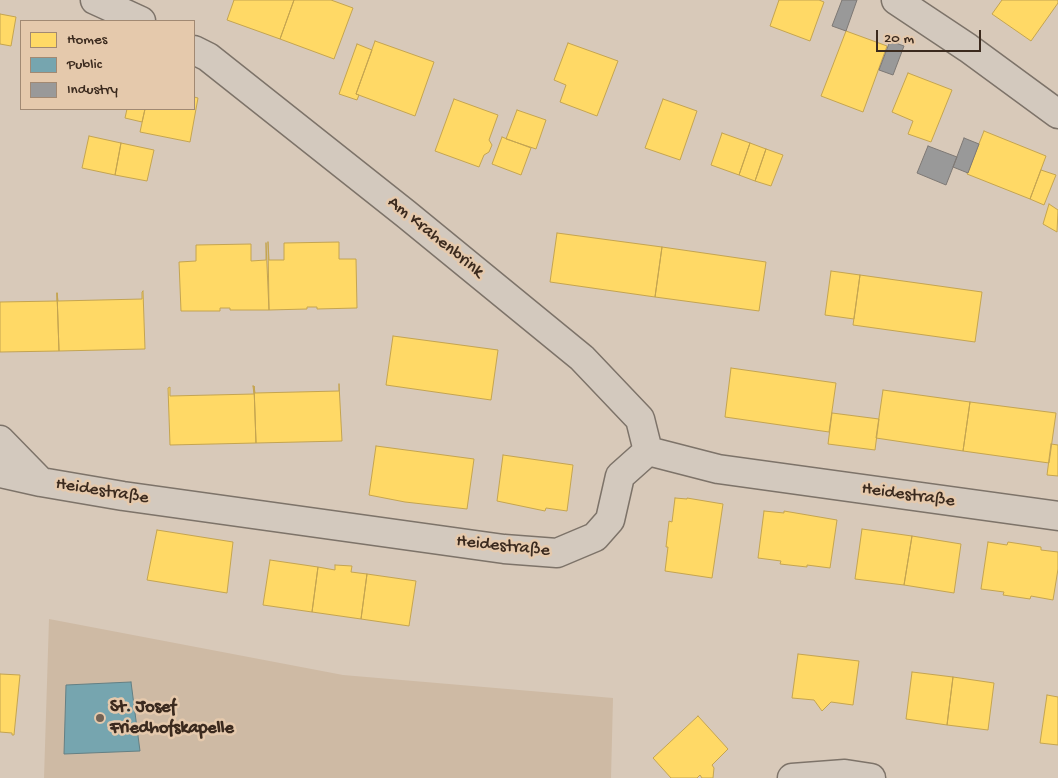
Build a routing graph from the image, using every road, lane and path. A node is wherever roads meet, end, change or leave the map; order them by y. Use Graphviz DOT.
graph roads {
  1 [pos="95,0"];
  2 [pos="896,0"];
  3 [pos="139,20"];
  4 [pos="195,51"];
  5 [pos="1058,114"];
  6 [pos="0,440"];
  7 [pos="648,451"];
  8 [pos="0,473"];
  9 [pos="41,482"];
  10 [pos="1058,516"];
  11 [pos="792,778"];
  12 [pos="870,778"];
  1 -- 3 [label="street"];
  2 -- 5 [label="street"];
  4 -- 7 [label="street, Am Krahenbrink"];
  6 -- 9 [label="street, Heidestraße"];
  7 -- 9 [label="street, Heidestraße"];
  7 -- 10 [label="street, Heidestraße"];
  8 -- 9 [label="street, Heidestraße"];
  11 -- 12 [label="street"];
}
